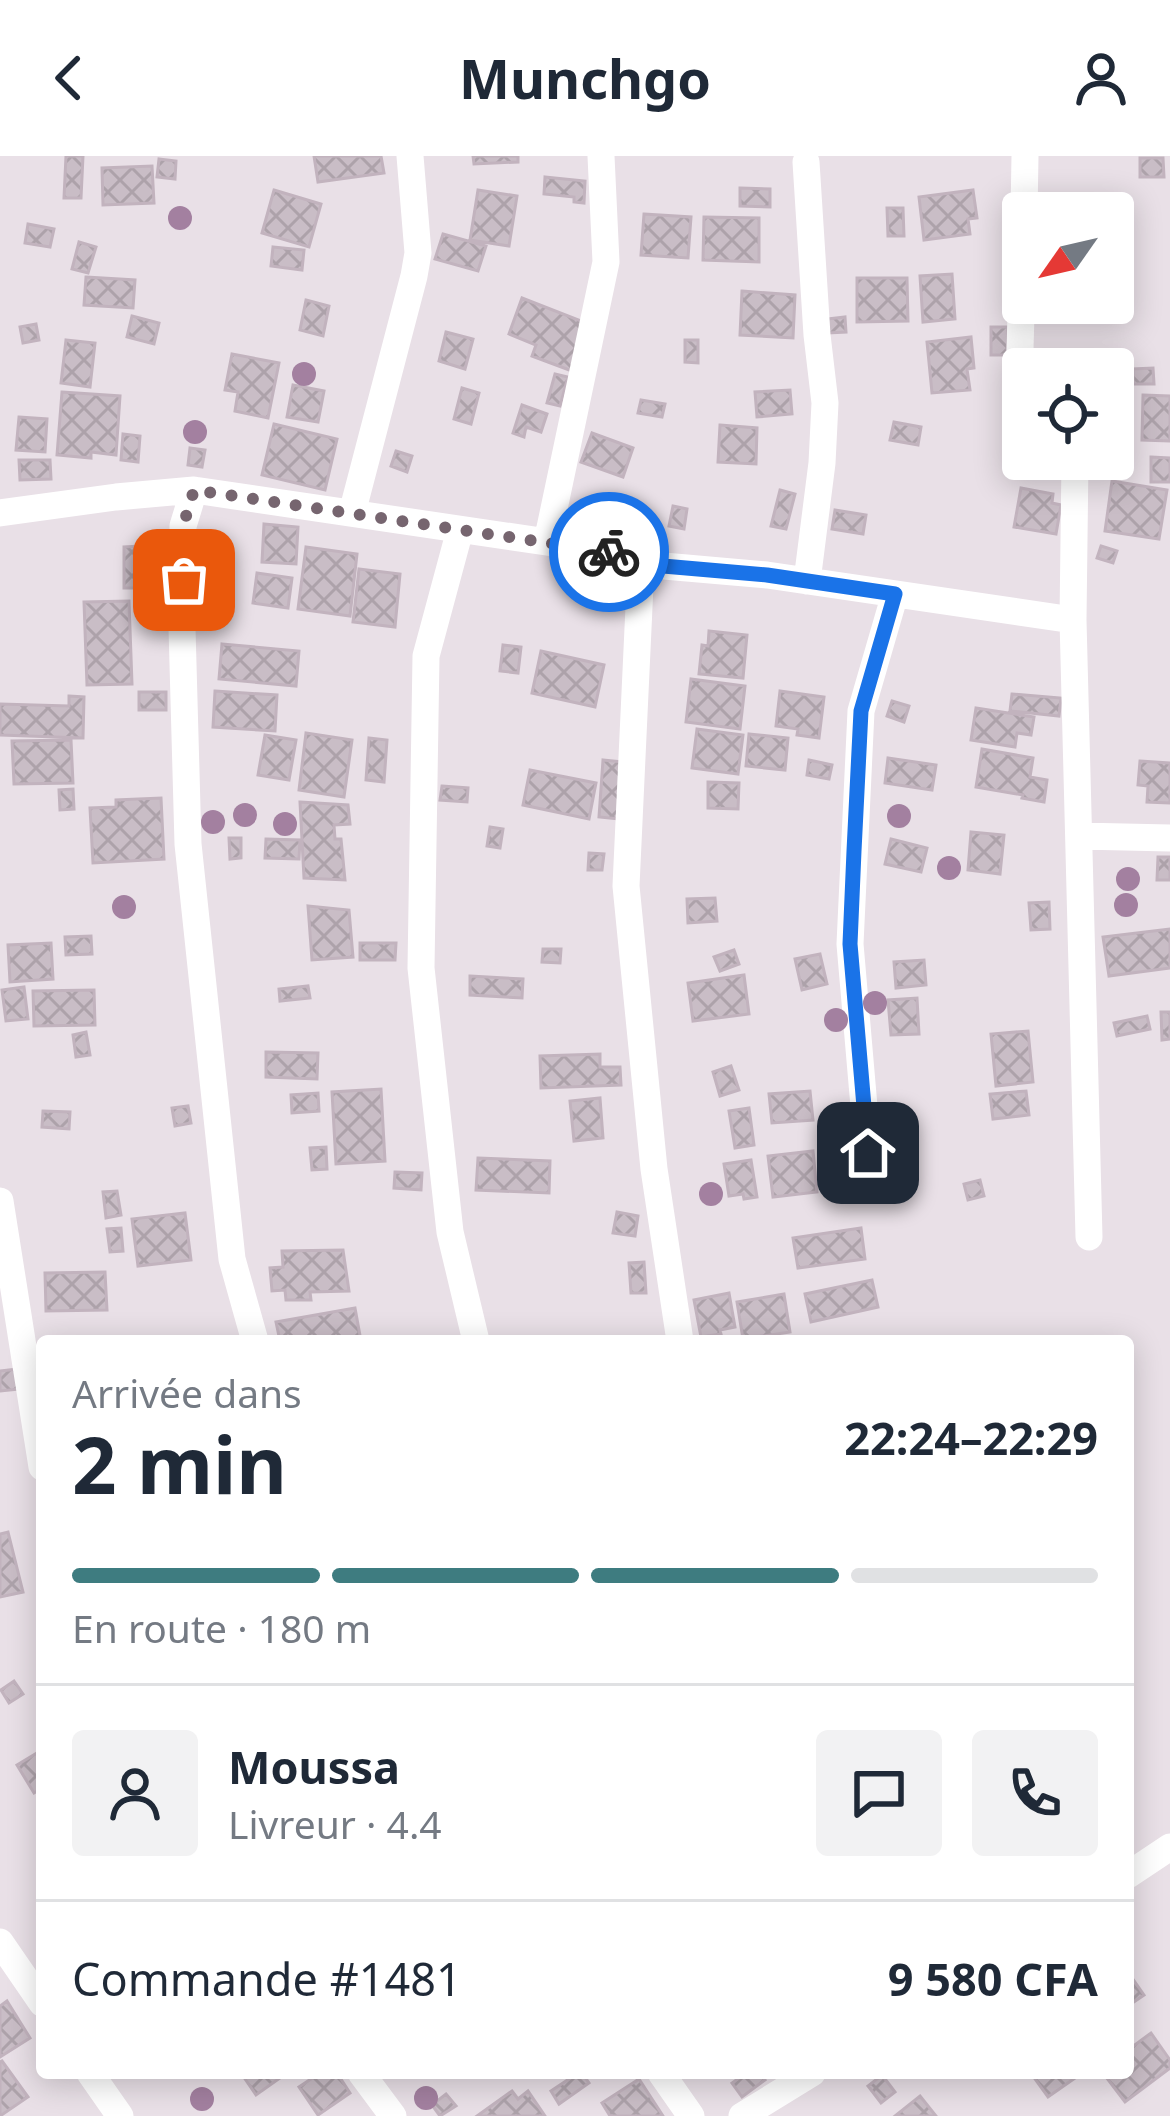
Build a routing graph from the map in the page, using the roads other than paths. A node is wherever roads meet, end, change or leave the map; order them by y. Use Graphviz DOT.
graph roads {
  1 [pos="410,156"];
  2 [pos="601,156"];
  3 [pos="1025,156"];
  4 [pos="806,162"];
  5 [pos="1024,192"];
  6 [pos="1076,480"];
  7 [pos="194,490"];
  8 [pos="0,513"];
  9 [pos="352,513"];
  10 [pos="460,530"];
  11 [pos="547,542"];
  12 [pos="640,564"];
  13 [pos="807,581"];
  14 [pos="895,594"];
  15 [pos="1073,620"];
  16 [pos="1078,836"];
  17 [pos="1170,838"];
  18 [pos="868,1153"];
  19 [pos="0,1202"];
  20 [pos="1089,1237"];
  21 [pos="253,1335"];
  22 [pos="475,1335"];
  23 [pos="679,1335"];
  24 [pos="36,1429"];
  25 [pos="1170,1847"];
  26 [pos="1134,1871"];
  27 [pos="0,1942"];
  28 [pos="36,1994"];
  29 [pos="94,2079"];
  30 [pos="366,2079"];
  31 [pos="666,2079"];
  32 [pos="802,2079"];
  33 [pos="120,2116"];
  34 [pos="393,2116"];
  35 [pos="691,2116"];
  36 [pos="742,2116"];
  1 -- 9 [label="street"];
  2 -- 11 [label="street"];
  3 -- 5 [label="street"];
  4 -- 13 [label="street"];
  6 -- 15 [label="street"];
  7 -- 8 [label="street"];
  7 -- 9 [label="street"];
  7 -- 21 [label="street"];
  9 -- 10 [label="street"];
  10 -- 11 [label="street"];
  10 -- 22 [label="street"];
  11 -- 12 [label="street"];
  12 -- 13 [label="street"];
  12 -- 23 [label="street"];
  13 -- 14 [label="street"];
  14 -- 15 [label="street"];
  14 -- 18 [label="street"];
  15 -- 16 [label="street"];
  16 -- 17 [label="street"];
  16 -- 20 [label="street"];
  19 -- 24 [label="street"];
  25 -- 26 [label="street"];
  27 -- 28 [label="street"];
  29 -- 33 [label="street"];
  30 -- 34 [label="street"];
  31 -- 35 [label="street"];
  32 -- 36 [label="street"];
}
